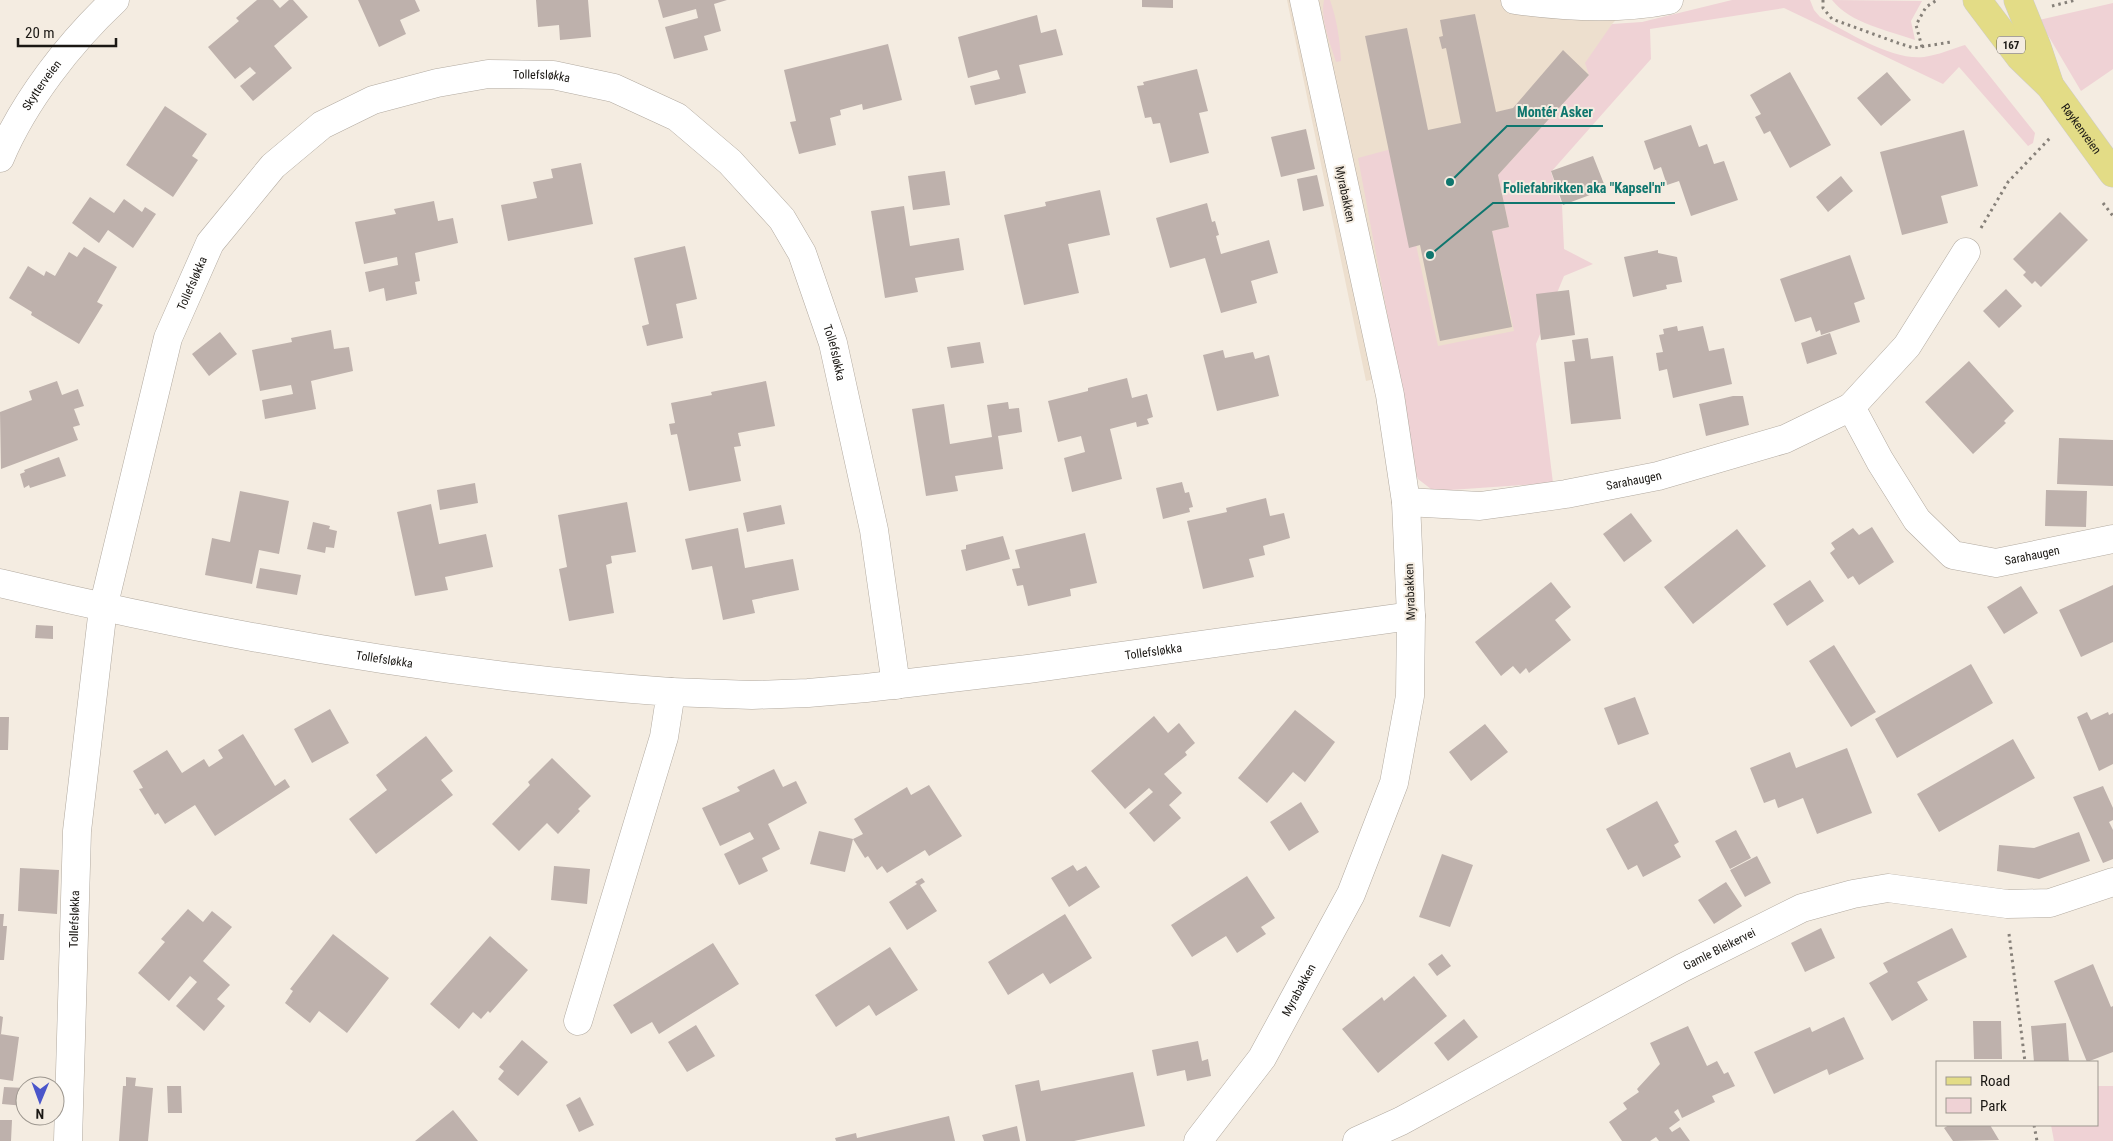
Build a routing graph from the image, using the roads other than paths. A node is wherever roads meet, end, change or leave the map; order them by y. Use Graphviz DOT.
graph roads {
  1 [pos="115,0"];
  2 [pos="1304,0"];
  3 [pos="1515,0"];
  4 [pos="1669,0"];
  5 [pos="1977,0"];
  6 [pos="2018,0"];
  7 [pos="2050,86"];
  8 [pos="0,158"];
  9 [pos="2113,173"];
  10 [pos="1966,252"];
  11 [pos="1852,407"];
  12 [pos="1406,502"];
  13 [pos="2113,539"];
  14 [pos="0,583"];
  15 [pos="103,608"];
  16 [pos="1411,616"];
  17 [pos="896,685"];
  18 [pos="671,692"];
  19 [pos="2113,882"];
  20 [pos="578,1022"];
  21 [pos="68,1141"];
  22 [pos="1198,1141"];
  23 [pos="1357,1141"];
  1 -- 8 [label="street, Skytterveien"];
  2 -- 12 [label="street, Myrabakken"];
  3 -- 4 [label="street"];
  5 -- 7 [label="main road, Røykenveien / 167"];
  6 -- 7 [label="main road, Røykenveien / 167"];
  7 -- 9 [label="main road, Røykenveien / 167"];
  10 -- 11 [label="street, Sarahaugen"];
  11 -- 12 [label="street, Sarahaugen"];
  11 -- 13 [label="street, Sarahaugen"];
  12 -- 16 [label="street, Myrabakken"];
  14 -- 15 [label="street, Tollefsløkka"];
  15 -- 17 [label="street, Tollefsløkka"];
  15 -- 18 [label="street, Tollefsløkka"];
  15 -- 21 [label="street, Tollefsløkka"];
  16 -- 17 [label="street, Tollefsløkka"];
  16 -- 22 [label="street, Myrabakken"];
  17 -- 18 [label="street, Tollefsløkka"];
  18 -- 20 [label="street"];
  19 -- 23 [label="street, Gamle Bleikervei"];
}
